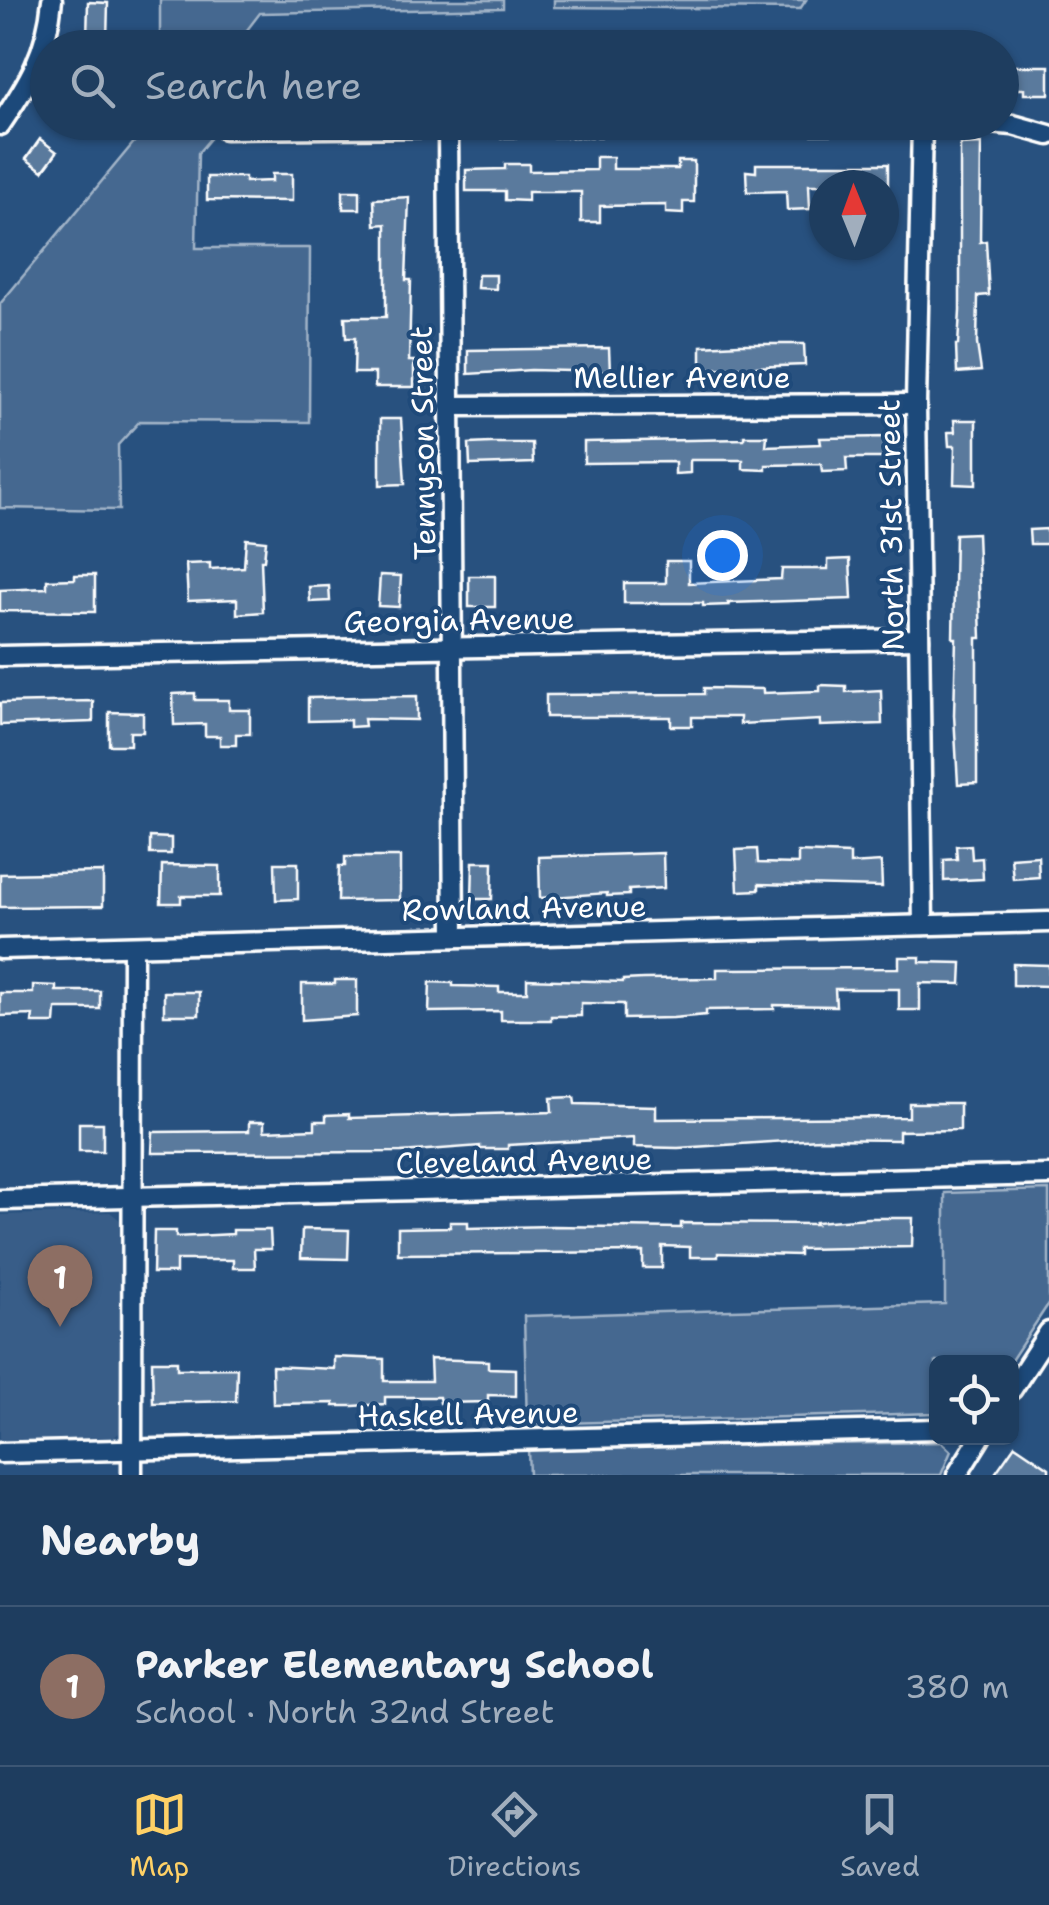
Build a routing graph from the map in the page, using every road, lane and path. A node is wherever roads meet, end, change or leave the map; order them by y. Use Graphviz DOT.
graph roads {
  1 [pos="52,0"];
  2 [pos="50,30"];
  3 [pos="30,75"];
  4 [pos="0,125"];
  5 [pos="1019,126"];
  6 [pos="1049,135"];
  7 [pos="448,140"];
  8 [pos="922,140"];
  9 [pos="916,404"];
  10 [pos="449,406"];
  11 [pos="919,639"];
  12 [pos="453,648"];
  13 [pos="0,656"];
  14 [pos="1049,922"];
  15 [pos="923,925"];
  16 [pos="454,937"];
  17 [pos="133,946"];
  18 [pos="0,949"];
  19 [pos="1049,1176"];
  20 [pos="132,1197"];
  21 [pos="0,1200"];
  22 [pos="1049,1332"];
  23 [pos="1019,1378"];
  24 [pos="929,1429"];
  25 [pos="976,1445"];
  26 [pos="132,1449"];
  27 [pos="0,1453"];
  28 [pos="132,1475"];
  29 [pos="957,1475"];
  1 -- 2 [label="street"];
  3 -- 4 [label="street"];
  5 -- 6 [label="street"];
  7 -- 10 [label="street, Tennyson Street"];
  8 -- 9 [label="street, North 31st Street"];
  9 -- 10 [label="street, Mellier Avenue"];
  9 -- 11 [label="street, North 31st Street"];
  10 -- 12 [label="street, Tennyson Street"];
  11 -- 12 [label="street, Georgia Avenue"];
  11 -- 15 [label="street, North 31st Street"];
  12 -- 13 [label="street, Georgia Avenue"];
  12 -- 16 [label="street, Tennyson Street"];
  14 -- 15 [label="street, Rowland Avenue"];
  15 -- 16 [label="street, Rowland Avenue"];
  16 -- 17 [label="street, Rowland Avenue"];
  17 -- 18 [label="street, Rowland Avenue"];
  17 -- 20 [label="street"];
  19 -- 20 [label="street, Cleveland Avenue"];
  20 -- 21 [label="street, Cleveland Avenue"];
  20 -- 26 [label="street"];
  22 -- 23 [label="street"];
  24 -- 26 [label="street, Haskell Avenue"];
  25 -- 29 [label="street"];
  26 -- 27 [label="street, Haskell Avenue"];
  26 -- 28 [label="street"];
}
